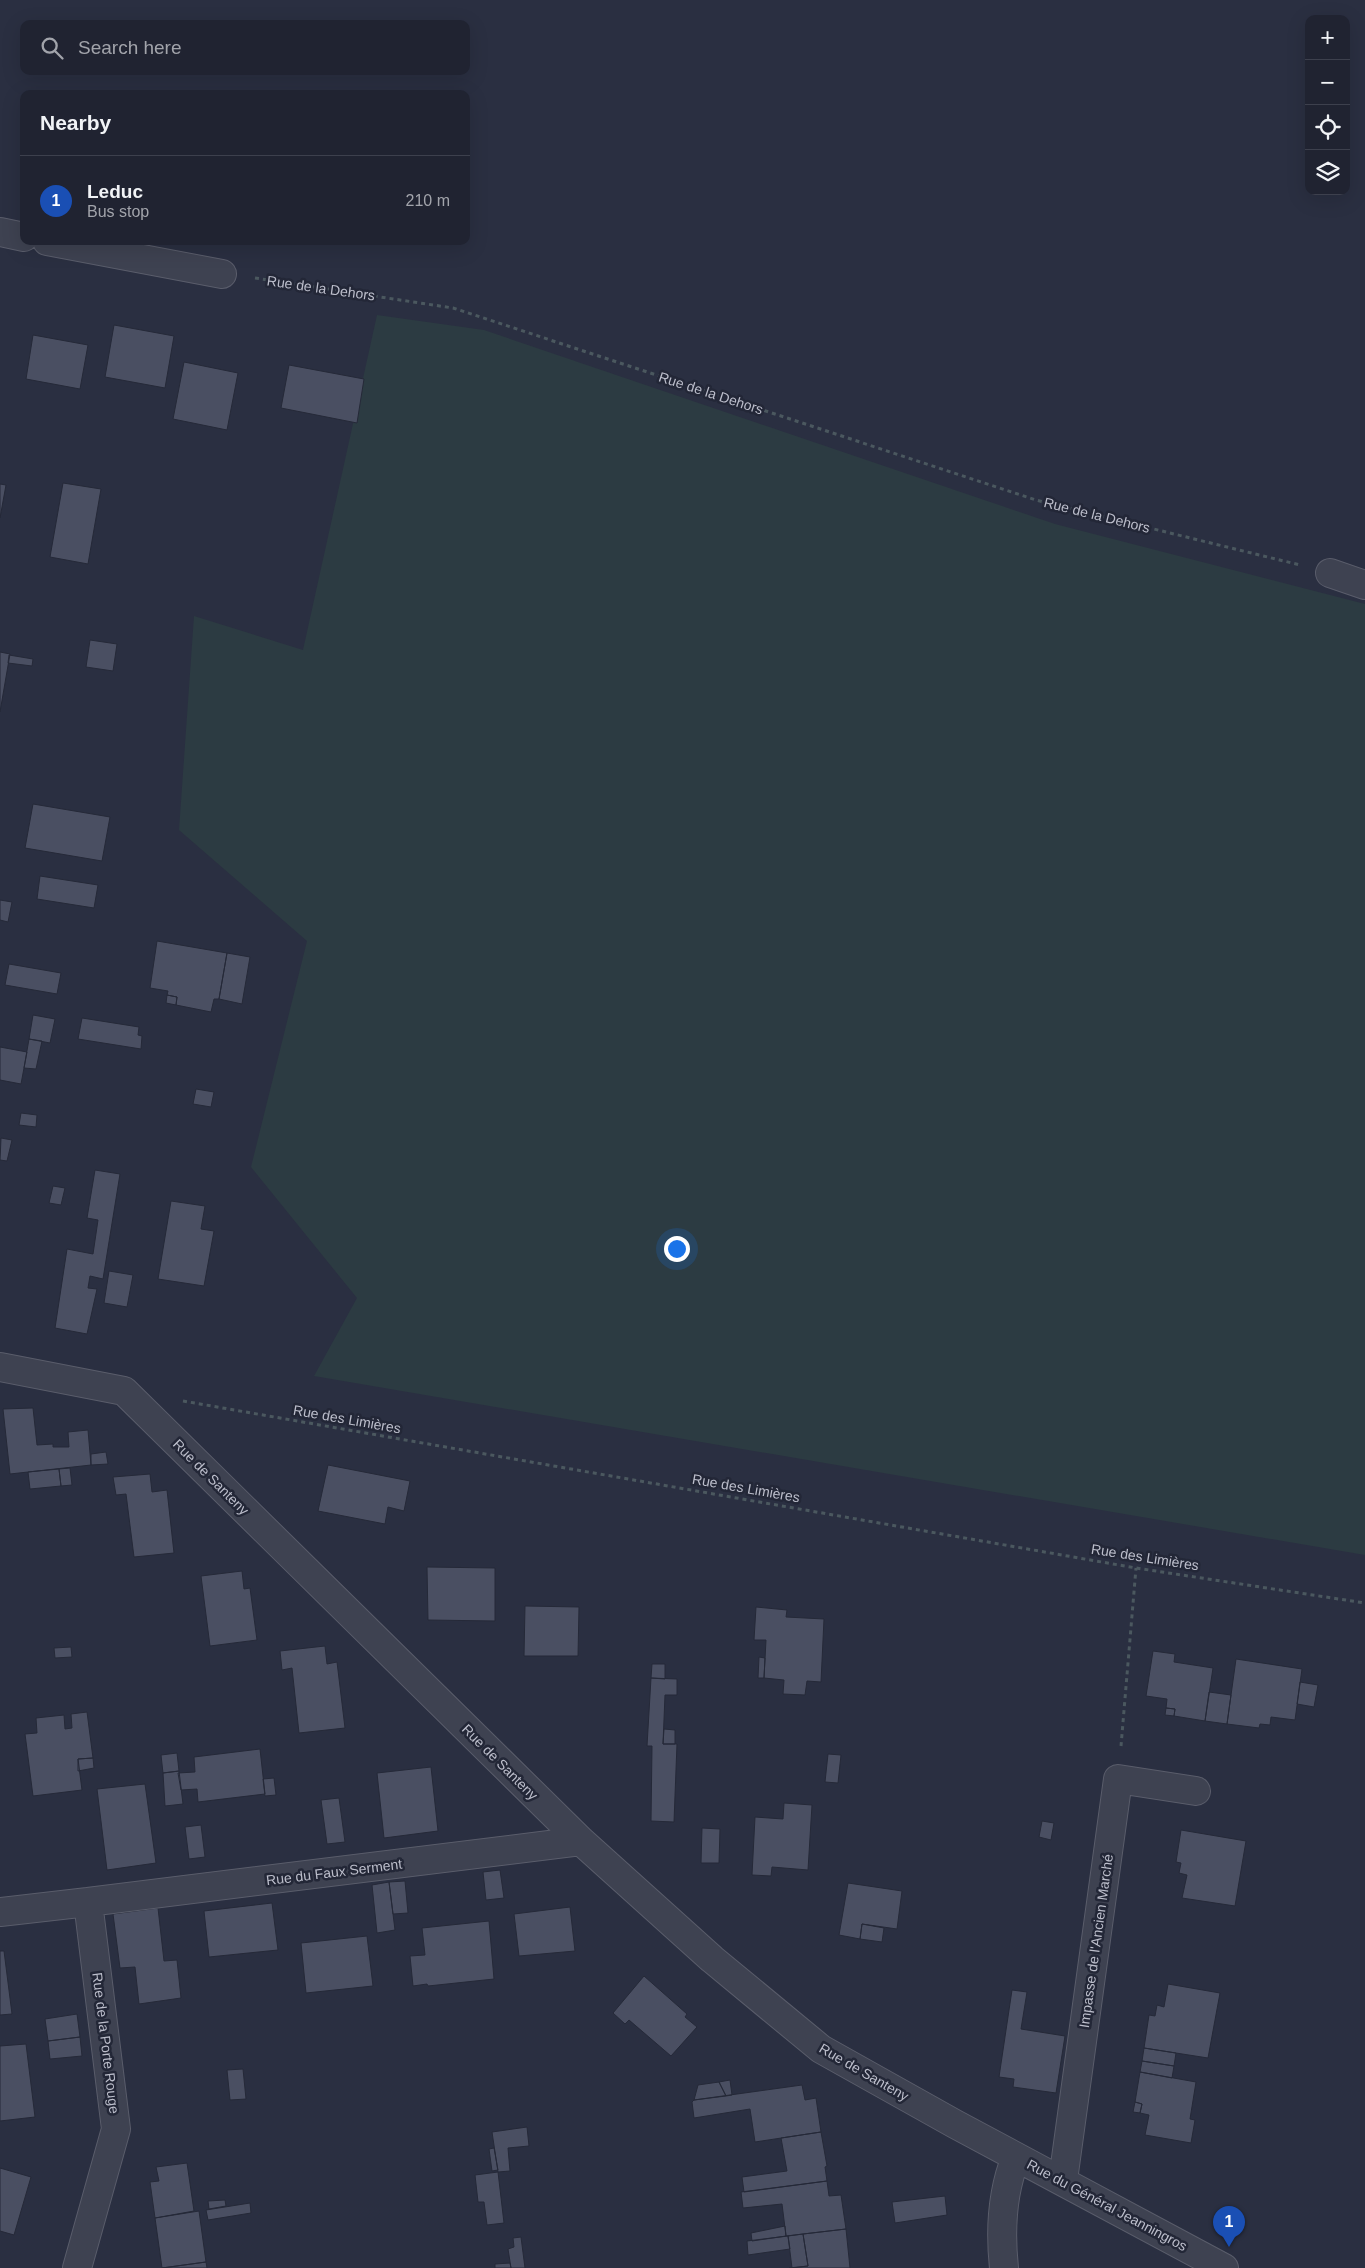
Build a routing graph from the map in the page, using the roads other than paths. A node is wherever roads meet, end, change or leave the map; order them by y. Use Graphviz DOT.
graph roads {
  1 [pos="0,232"];
  2 [pos="20,236"];
  3 [pos="68,245"];
  4 [pos="222,274"];
  5 [pos="1330,573"];
  6 [pos="1365,585"];
  7 [pos="0,1367"];
  8 [pos="1196,1791"];
  9 [pos="581,1841"];
  10 [pos="88,1902"];
  11 [pos="0,1912"];
  12 [pos="1016,2156"];
  13 [pos="1063,2180"];
  14 [pos="77,2268"];
  15 [pos="1004,2268"];
  16 [pos="1224,2268"];
  1 -- 2 [label="street"];
  3 -- 4 [label="street"];
  5 -- 6 [label="street"];
  7 -- 9 [label="street, Rue de Santeny"];
  8 -- 13 [label="street, Impasse de l'Ancien Marché"];
  9 -- 10 [label="street, Rue du Faux Serment"];
  9 -- 12 [label="street, Rue de Santeny"];
  10 -- 11 [label="street"];
  10 -- 14 [label="street, Rue de la Porte Rouge"];
  12 -- 13 [label="street, Rue du Général Jeanningros"];
  12 -- 15 [label="street"];
  13 -- 16 [label="street, Rue du Général Jeanningros"];
}
